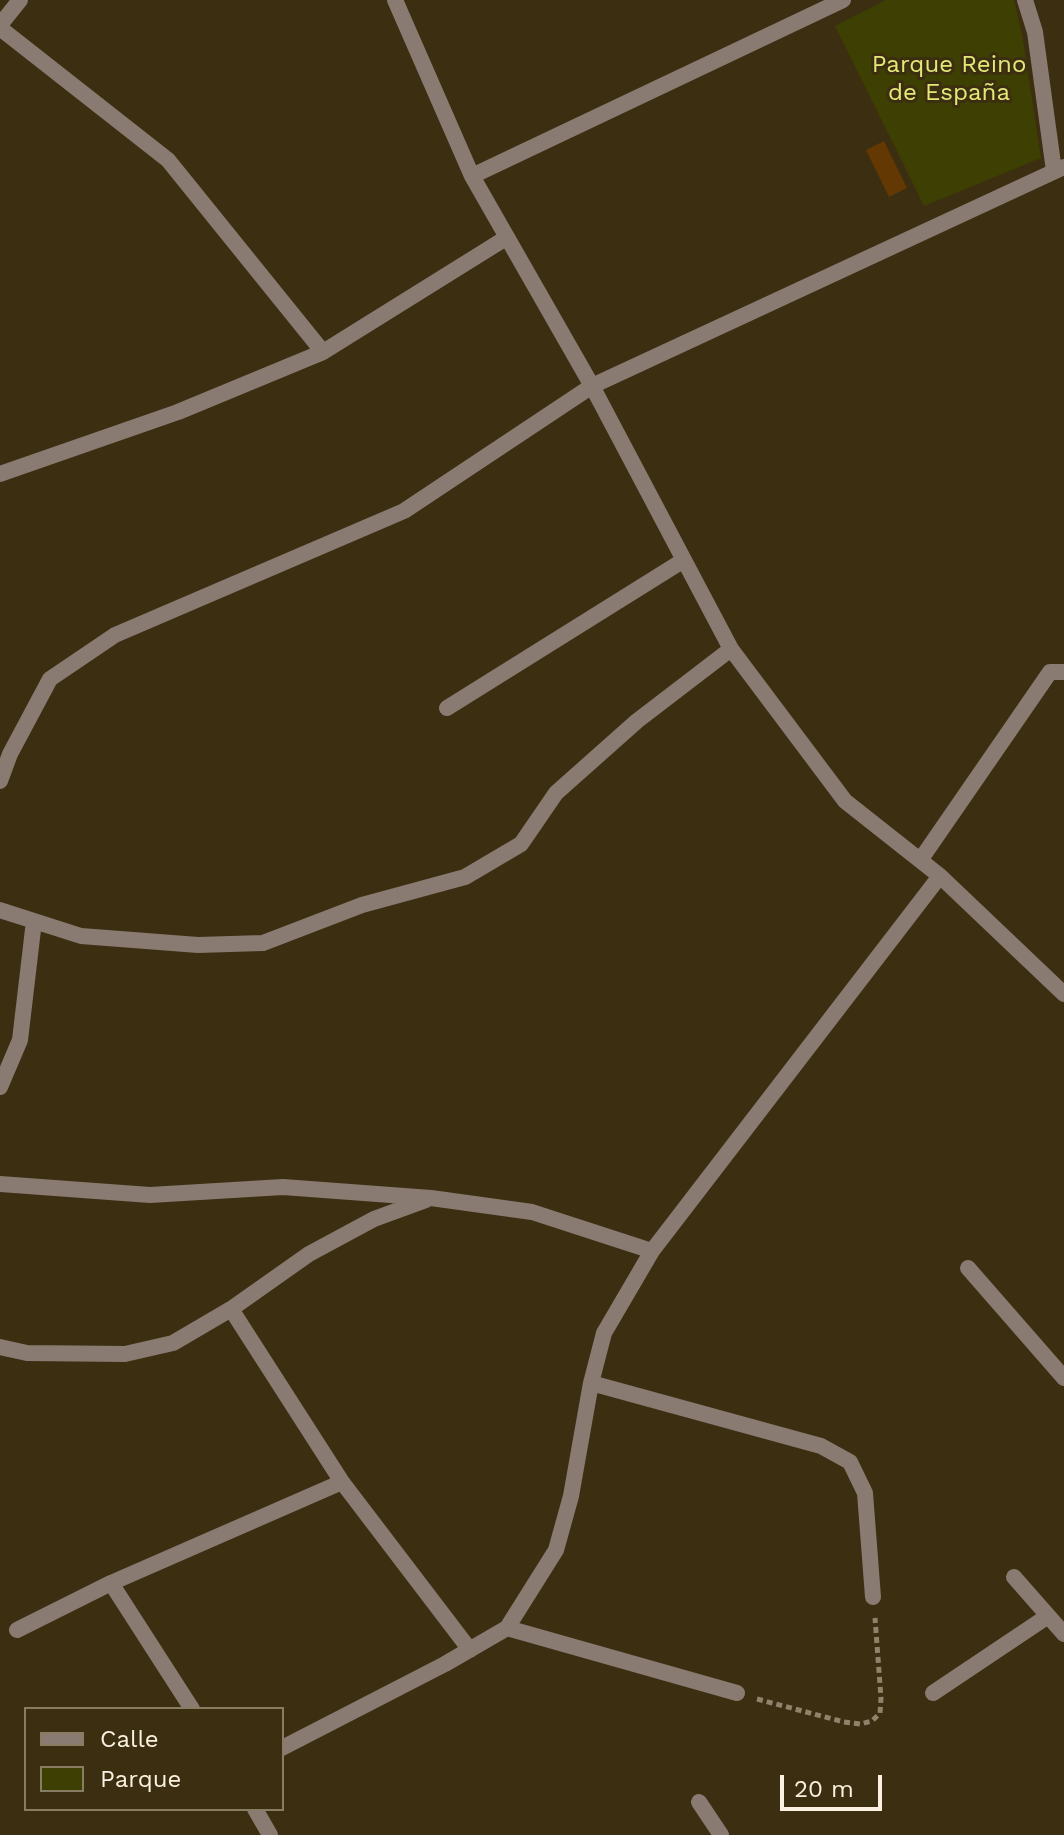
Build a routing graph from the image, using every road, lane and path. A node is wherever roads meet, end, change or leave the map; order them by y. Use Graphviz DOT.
graph roads {
  1 [pos="20,0"];
  2 [pos="395,0"];
  3 [pos="843,0"];
  4 [pos="1025,0"];
  5 [pos="0,26"];
  6 [pos="1059,169"];
  7 [pos="472,176"];
  8 [pos="506,238"];
  9 [pos="323,352"];
  10 [pos="592,386"];
  11 [pos="0,474"];
  12 [pos="684,560"];
  13 [pos="731,649"];
  14 [pos="1064,672"];
  15 [pos="447,708"];
  16 [pos="0,781"];
  17 [pos="921,859"];
  18 [pos="940,876"];
  19 [pos="0,910"];
  20 [pos="34,921"];
  21 [pos="1064,994"];
  22 [pos="0,1087"];
  23 [pos="0,1184"];
  24 [pos="431,1198"];
  25 [pos="652,1251"];
  26 [pos="968,1268"];
  27 [pos="231,1309"];
  28 [pos="0,1347"];
  29 [pos="1064,1378"];
  30 [pos="591,1383"];
  31 [pos="342,1482"];
  32 [pos="1014,1577"];
  33 [pos="111,1583"];
  34 [pos="873,1597"];
  35 [pos="1048,1616"];
  36 [pos="507,1628"];
  37 [pos="17,1630"];
  38 [pos="1064,1634"];
  39 [pos="470,1650"];
  40 [pos="737,1693"];
  41 [pos="933,1693"];
  42 [pos="191,1707"];
  43 [pos="284,1747"];
  44 [pos="699,1802"];
  45 [pos="256,1811"];
  46 [pos="270,1835"];
  47 [pos="721,1835"];
  1 -- 5 [label="street"];
  2 -- 7 [label="street"];
  3 -- 7 [label="street"];
  4 -- 6 [label="street"];
  5 -- 9 [label="street"];
  6 -- 10 [label="street"];
  7 -- 8 [label="street"];
  8 -- 9 [label="street"];
  8 -- 10 [label="street"];
  9 -- 11 [label="street"];
  10 -- 12 [label="street"];
  10 -- 16 [label="street"];
  12 -- 13 [label="street"];
  12 -- 15 [label="street"];
  13 -- 17 [label="street"];
  13 -- 20 [label="street"];
  14 -- 17 [label="street"];
  17 -- 18 [label="street"];
  18 -- 21 [label="street"];
  18 -- 25 [label="street"];
  19 -- 20 [label="street"];
  20 -- 22 [label="street"];
  23 -- 24 [label="street"];
  24 -- 25 [label="street"];
  24 -- 27 [label="street"];
  25 -- 30 [label="street"];
  26 -- 29 [label="street"];
  27 -- 28 [label="street"];
  27 -- 31 [label="street"];
  30 -- 34 [label="street"];
  30 -- 36 [label="street"];
  31 -- 33 [label="street"];
  31 -- 39 [label="street"];
  32 -- 35 [label="street"];
  33 -- 37 [label="street"];
  33 -- 42 [label="street"];
  34 -- 40 [label="path"];
  35 -- 38 [label="street"];
  35 -- 41 [label="street"];
  36 -- 39 [label="street"];
  36 -- 40 [label="street"];
  39 -- 43 [label="street"];
  44 -- 47 [label="street"];
  45 -- 46 [label="street"];
}
